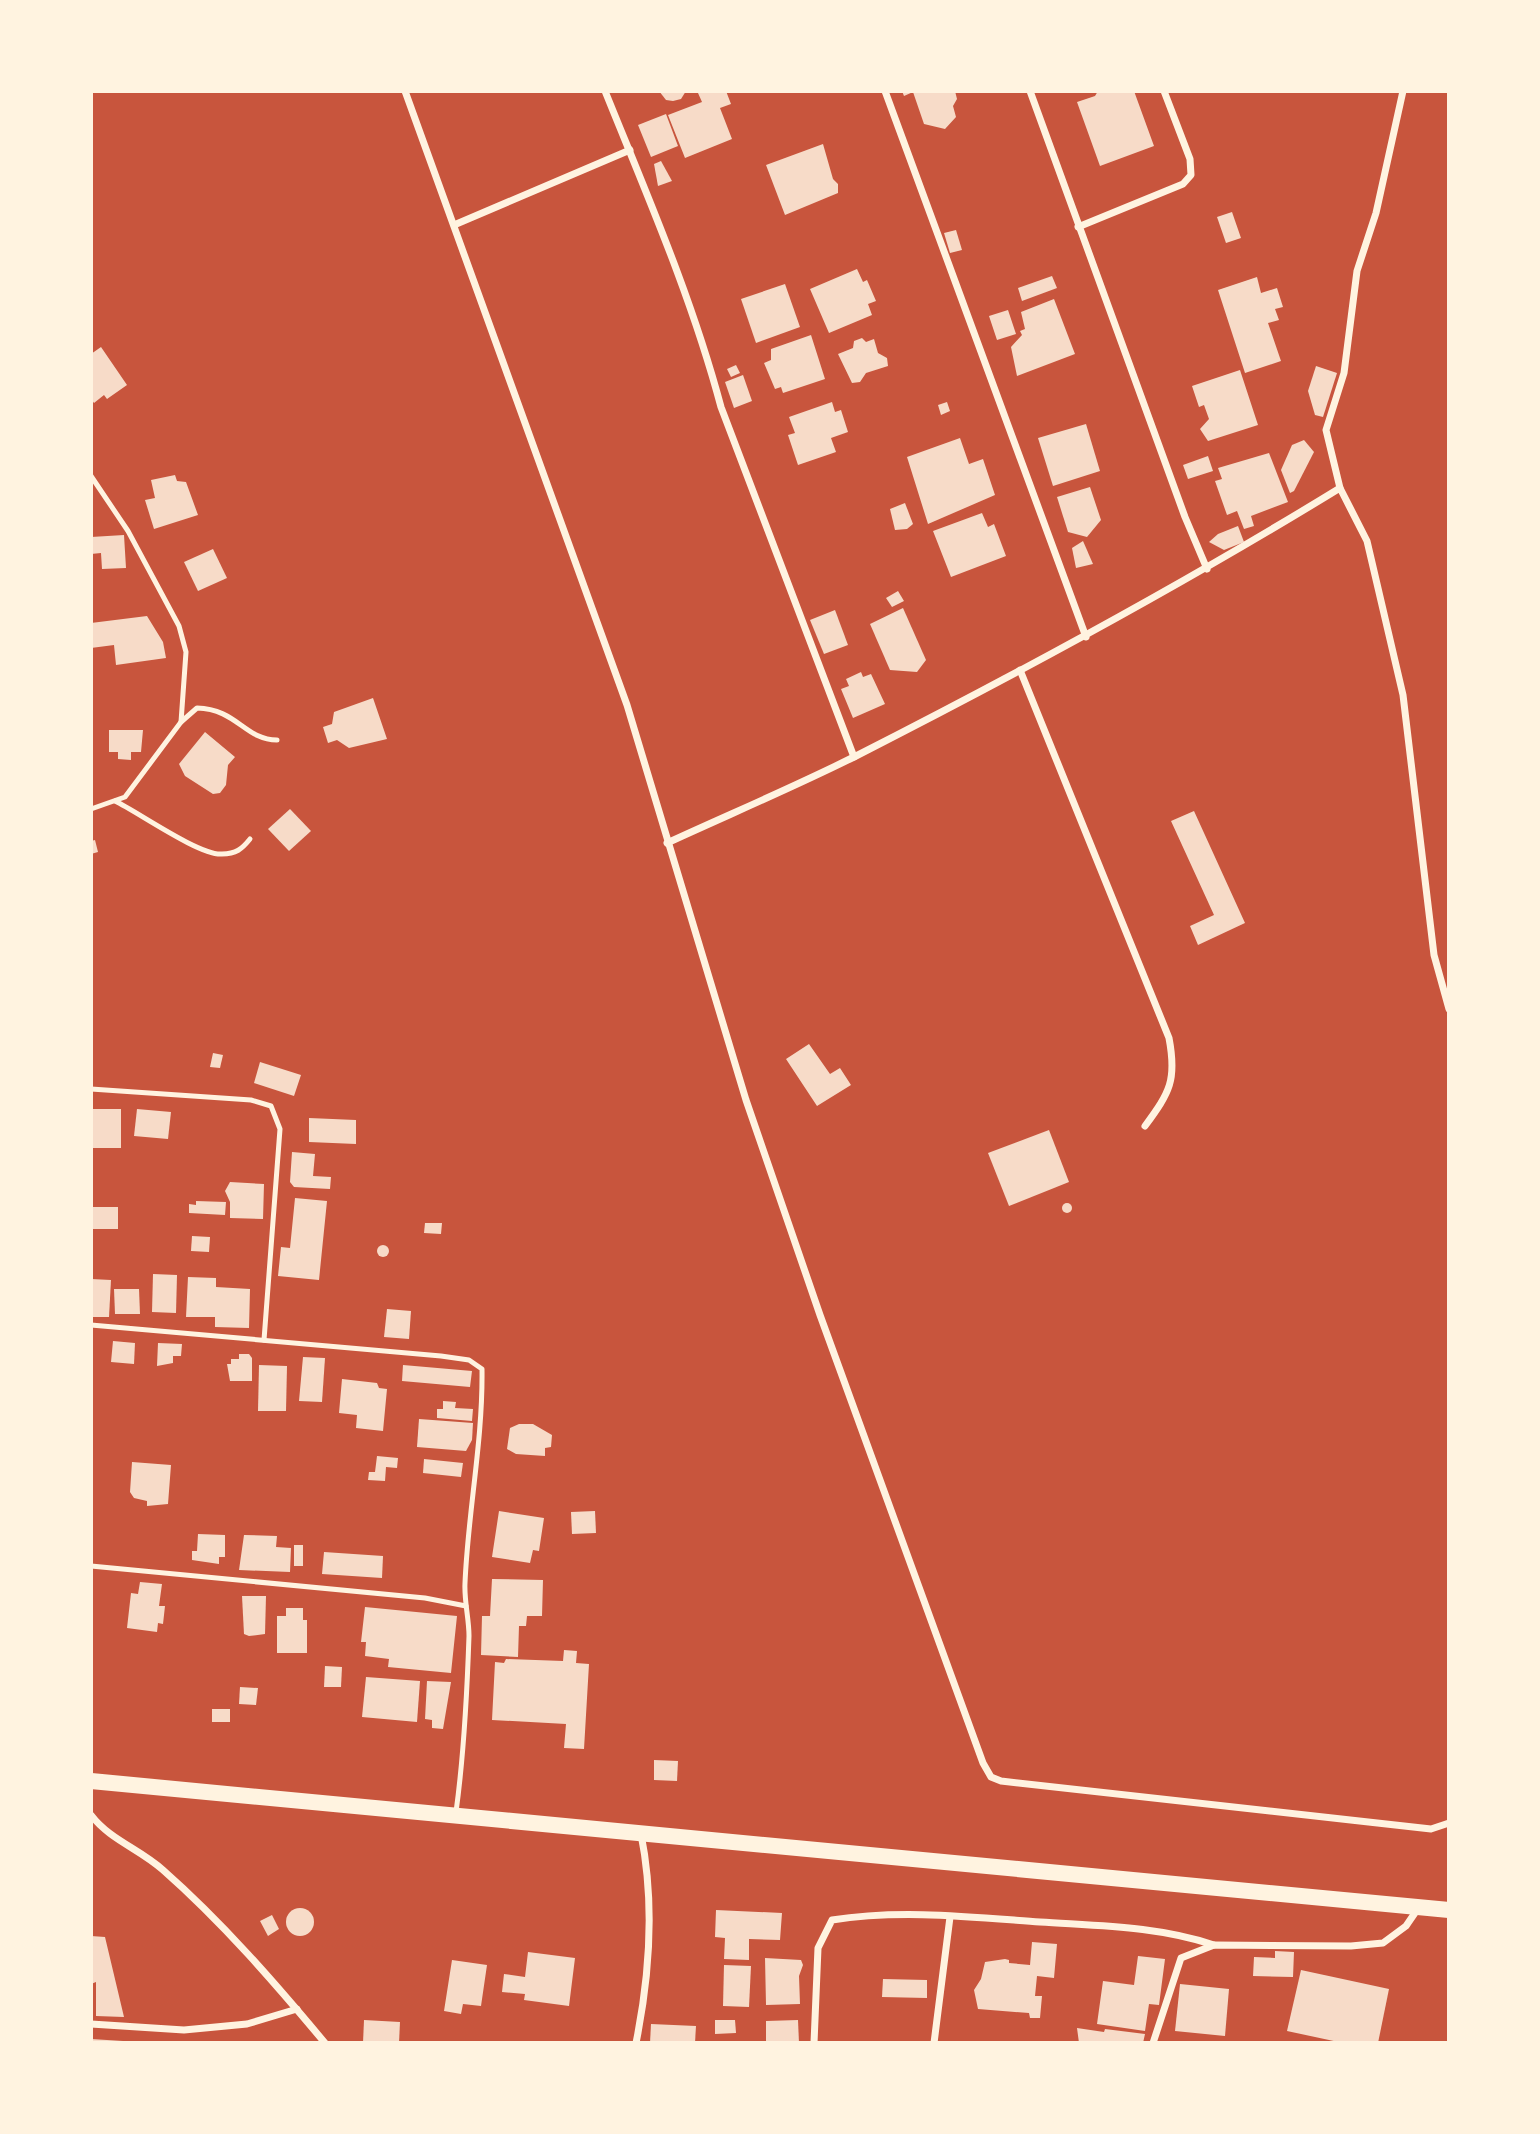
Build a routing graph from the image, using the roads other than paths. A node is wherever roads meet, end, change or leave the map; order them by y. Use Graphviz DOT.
graph roads {
  1 [pos="405,91"];
  2 [pos="605,91"];
  3 [pos="885,91"];
  4 [pos="1030,91"];
  5 [pos="1164,91"];
  6 [pos="1403,91"];
  7 [pos="630,150"];
  8 [pos="454,225"];
  9 [pos="1079,227"];
  10 [pos="91,476"];
  11 [pos="1340,488"];
  12 [pos="1207,569"];
  13 [pos="1086,637"];
  14 [pos="1020,670"];
  15 [pos="181,722"];
  16 [pos="277,740"];
  17 [pos="854,757"];
  18 [pos="115,801"];
  19 [pos="91,810"];
  20 [pos="250,839"];
  21 [pos="667,843"];
  22 [pos="1449,1009"];
  23 [pos="91,1089"];
  24 [pos="1145,1126"];
  25 [pos="91,1325"];
  26 [pos="264,1340"];
  27 [pos="91,1566"];
  28 [pos="466,1606"];
  29 [pos="91,1781"];
  30 [pos="91,1815"];
  31 [pos="455,1816"];
  32 [pos="1449,1823"];
  33 [pos="641,1834"];
  34 [pos="1419,1907"];
  35 [pos="1449,1910"];
  36 [pos="950,1917"];
  37 [pos="1214,1945"];
  38 [pos="297,2009"];
  39 [pos="91,2024"];
  40 [pos="325,2043"];
  41 [pos="636,2043"];
  42 [pos="814,2043"];
  43 [pos="934,2043"];
  44 [pos="1153,2043"];
  1 -- 8 [label="street"];
  2 -- 7 [label="street"];
  3 -- 13 [label="street"];
  4 -- 9 [label="street"];
  5 -- 9 [label="street"];
  6 -- 11 [label="street"];
  7 -- 8 [label="street"];
  7 -- 17 [label="street"];
  8 -- 21 [label="street"];
  9 -- 12 [label="street"];
  10 -- 15 [label="lane"];
  11 -- 12 [label="street"];
  11 -- 22 [label="street"];
  12 -- 13 [label="street"];
  13 -- 14 [label="street"];
  14 -- 17 [label="street"];
  14 -- 24 [label="street"];
  15 -- 16 [label="lane"];
  15 -- 18 [label="lane"];
  17 -- 21 [label="street"];
  18 -- 19 [label="lane"];
  18 -- 20 [label="lane"];
  21 -- 32 [label="street"];
  23 -- 26 [label="lane"];
  25 -- 26 [label="lane"];
  26 -- 28 [label="lane"];
  27 -- 28 [label="lane"];
  28 -- 31 [label="lane"];
  29 -- 31 [label="main road"];
  30 -- 38 [label="street"];
  31 -- 33 [label="main road"];
  33 -- 34 [label="main road"];
  33 -- 41 [label="street"];
  34 -- 35 [label="main road"];
  34 -- 37 [label="street"];
  36 -- 37 [label="street"];
  36 -- 42 [label="street"];
  36 -- 43 [label="street"];
  37 -- 44 [label="street"];
  38 -- 39 [label="street"];
  38 -- 40 [label="street"];
}
